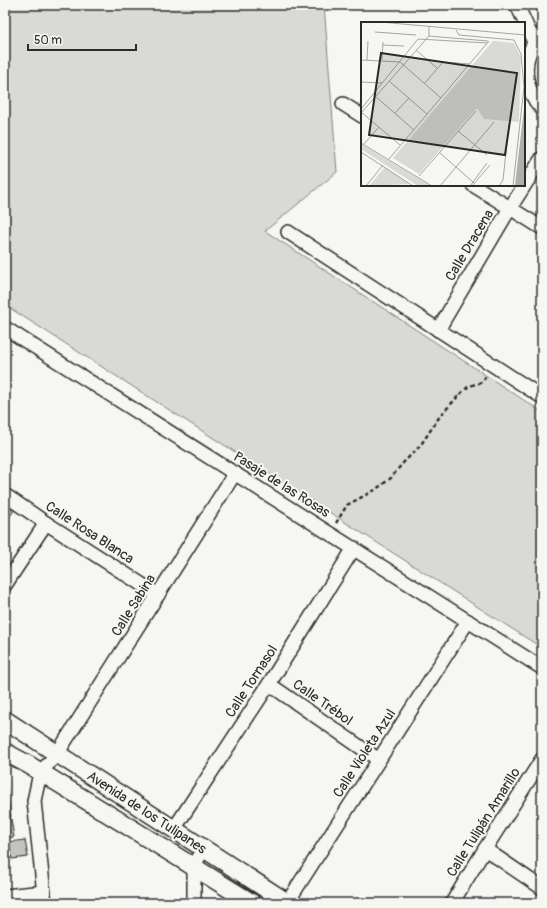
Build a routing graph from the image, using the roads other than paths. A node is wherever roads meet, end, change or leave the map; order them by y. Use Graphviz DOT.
graph roads {
  1 [pos="517,5"];
  2 [pos="538,38"];
  3 [pos="343,104"];
  4 [pos="542,109"];
  5 [pos="361,115"];
  6 [pos="542,158"];
  7 [pos="525,185"];
  8 [pos="475,186"];
  9 [pos="524,186"];
  10 [pos="510,208"];
  11 [pos="542,228"];
  12 [pos="288,232"];
  13 [pos="5,328"];
  14 [pos="438,330"];
  15 [pos="542,397"];
  16 [pos="235,473"];
  17 [pos="5,495"];
  18 [pos="46,523"];
  19 [pos="354,548"];
  20 [pos="5,585"];
  21 [pos="158,595"];
  22 [pos="468,621"];
  23 [pos="542,668"];
  24 [pos="269,684"];
  25 [pos="5,720"];
  26 [pos="5,752"];
  27 [pos="57,754"];
  28 [pos="542,759"];
  29 [pos="379,760"];
  30 [pos="40,773"];
  31 [pos="174,829"];
  32 [pos="203,848"];
  33 [pos="485,848"];
  34 [pos="194,867"];
  35 [pos="542,888"];
  36 [pos="5,896"];
  37 [pos="44,898"];
  38 [pos="194,903"];
  39 [pos="252,903"];
  40 [pos="287,903"];
  41 [pos="452,903"];
  1 -- 2 [label="street"];
  2 -- 4 [label="street"];
  3 -- 5 [label="street"];
  6 -- 7 [label="street, Calle Dracena"];
  8 -- 10 [label="street"];
  9 -- 10 [label="street, Calle Dracena"];
  10 -- 11 [label="street"];
  10 -- 14 [label="street, Calle Dracena"];
  12 -- 14 [label="street"];
  13 -- 16 [label="street, Pasaje de las Rosas"];
  14 -- 15 [label="street"];
  16 -- 19 [label="street, Pasaje de las Rosas"];
  16 -- 21 [label="street, Calle Sabina"];
  17 -- 18 [label="street, Calle Rosa Blanca"];
  18 -- 20 [label="street"];
  18 -- 21 [label="street, Calle Rosa Blanca"];
  19 -- 22 [label="street, Pasaje de las Rosas"];
  19 -- 24 [label="street, Calle Tornasol"];
  21 -- 27 [label="street, Calle Sabina"];
  22 -- 23 [label="street, Pasaje de las Rosas"];
  22 -- 29 [label="street, Calle Violeta Azul"];
  24 -- 29 [label="street, Calle Trébol"];
  24 -- 31 [label="street, Calle Tornasol"];
  25 -- 27 [label="street, Avenida de los Tulipanes"];
  26 -- 30 [label="street, Avenida de los Tulipanes"];
  27 -- 30 [label="street, Calle Sabina"];
  27 -- 31 [label="street, Avenida de los Tulipanes"];
  28 -- 33 [label="street, Calle Tulipán Amarillo"];
  29 -- 40 [label="street, Calle Violeta Azul"];
  30 -- 34 [label="street, Avenida de los Tulipanes"];
  30 -- 37 [label="street"];
  31 -- 32 [label="street, Avenida de los Tulipanes"];
  32 -- 34 [label="street"];
  32 -- 40 [label="street, Avenida de los Tulipanes"];
  33 -- 35 [label="street"];
  33 -- 41 [label="street, Calle Tulipán Amarillo"];
  34 -- 38 [label="street"];
  34 -- 39 [label="street, Avenida de los Tulipanes"];
  36 -- 37 [label="street"];
}
